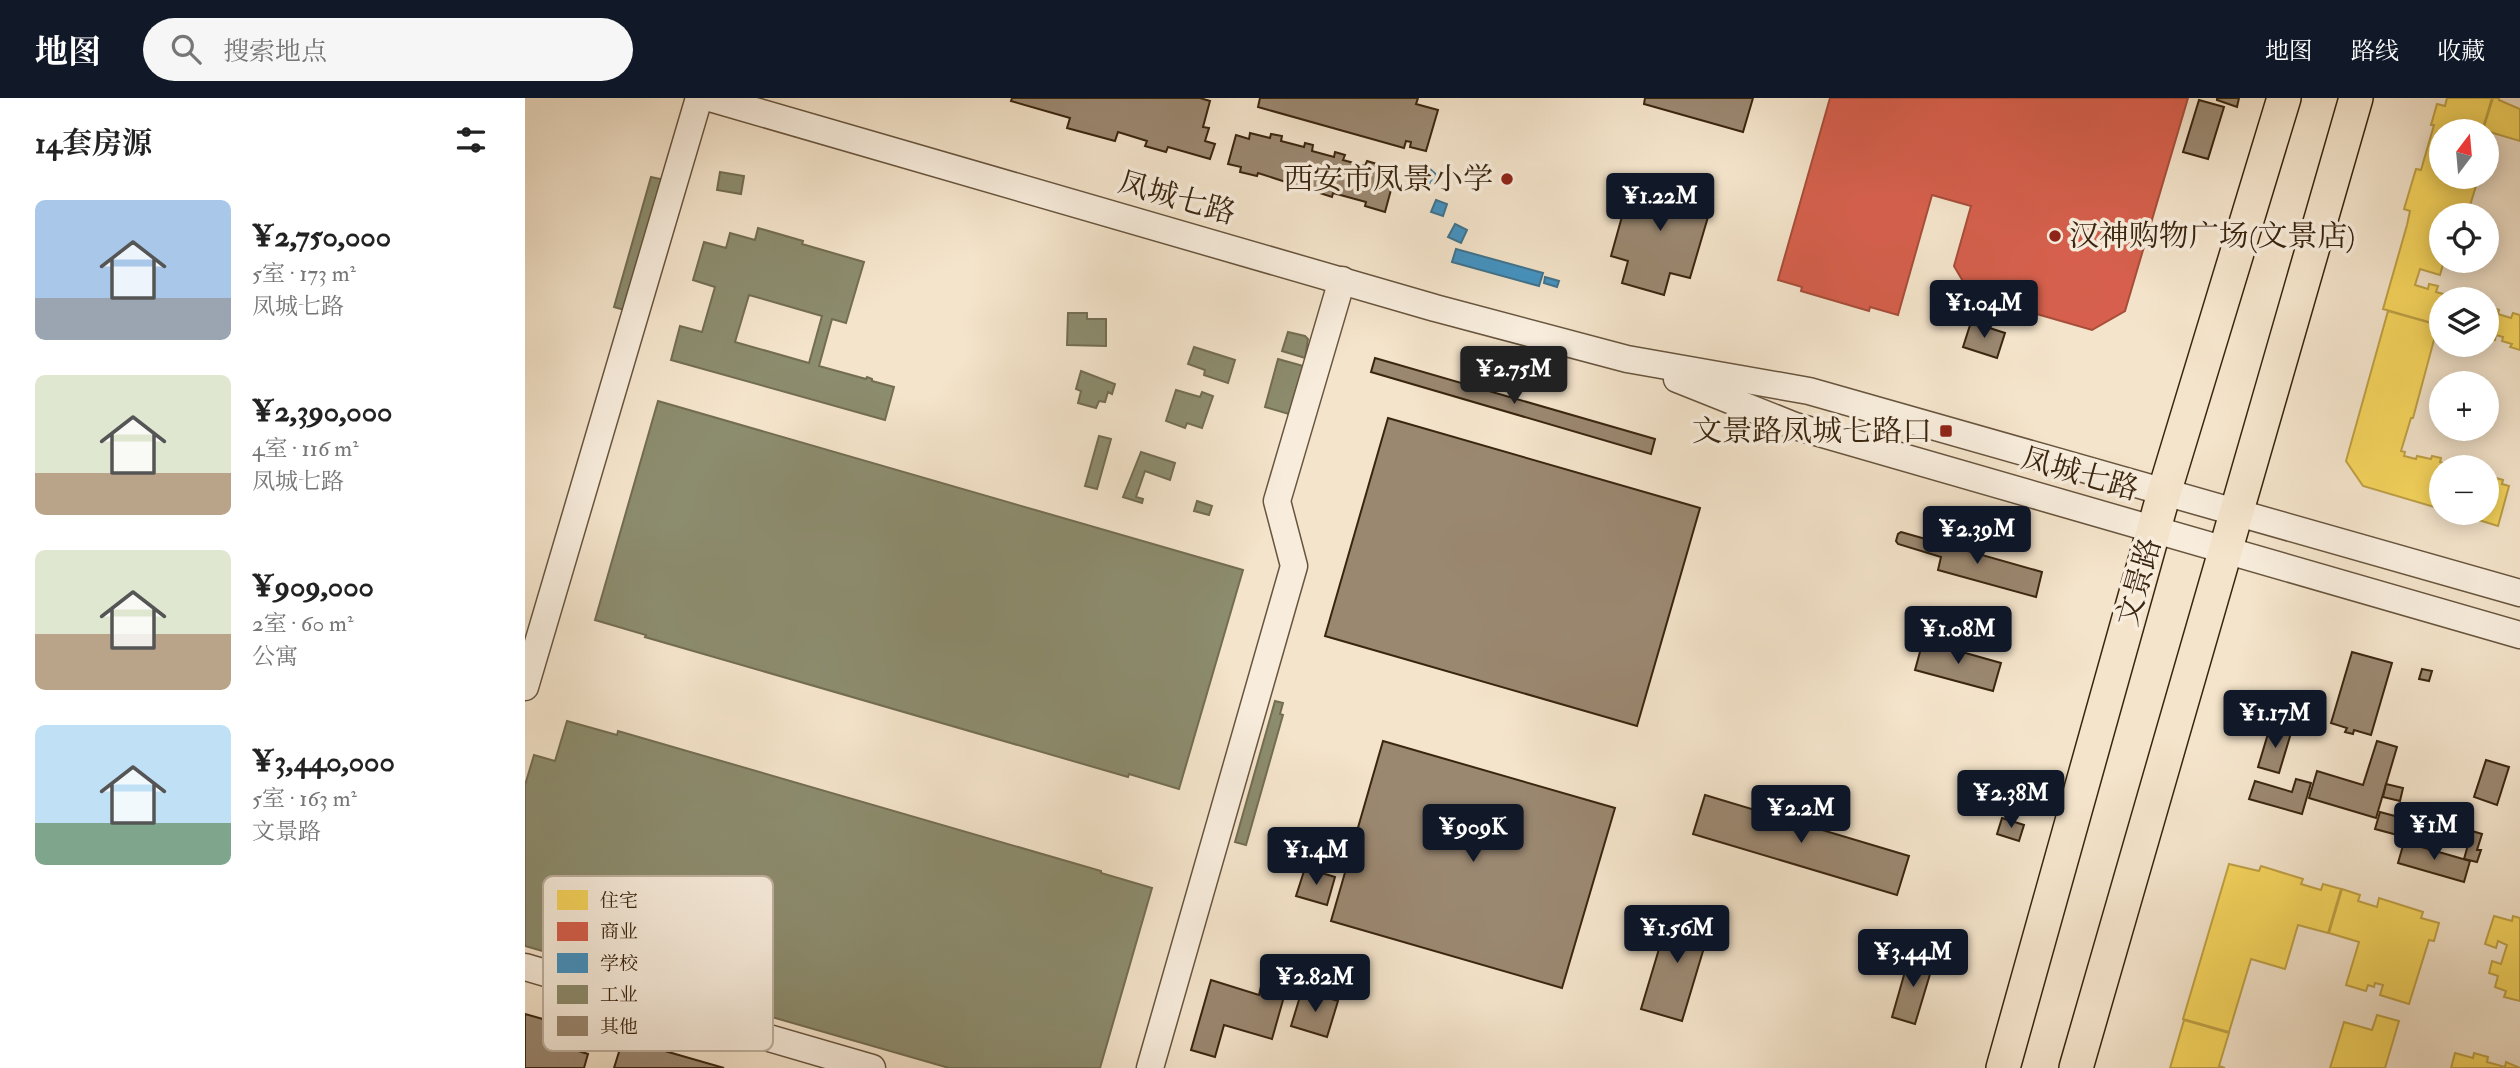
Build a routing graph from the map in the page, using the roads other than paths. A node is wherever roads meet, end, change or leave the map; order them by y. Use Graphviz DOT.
graph roads {
  1 [pos="699,98"];
  2 [pos="710,98"];
  3 [pos="2284,98"];
  4 [pos="2356,98"];
  5 [pos="1342,280"];
  6 [pos="1627,359"];
  7 [pos="2164,493"];
  8 [pos="2236,511"];
  9 [pos="2153,530"];
  10 [pos="2224,550"];
  11 [pos="2520,593"];
  12 [pos="2520,635"];
  13 [pos="525,687"];
  14 [pos="525,967"];
  15 [pos="543,972"];
  16 [pos="773,1039"];
  17 [pos="872,1068"];
  18 [pos="1150,1068"];
  19 [pos="2003,1068"];
  20 [pos="2076,1068"];
  1 -- 13 [label="street"];
  2 -- 5 [label="street, 凤城七路"];
  3 -- 7 [label="main road, 文景路"];
  4 -- 8 [label="main road"];
  5 -- 6 [label="street, 凤城七路"];
  5 -- 18 [label="street"];
  6 -- 7 [label="street, 凤城七路"];
  6 -- 9 [label="street, 凤城七路"];
  7 -- 8 [label="street, 凤城七路"];
  7 -- 9 [label="main road, 文景路"];
  8 -- 10 [label="main road"];
  8 -- 11 [label="street, 凤城七路"];
  9 -- 10 [label="street, 凤城七路"];
  9 -- 19 [label="main road, 文景路"];
  10 -- 12 [label="street, 凤城七路"];
  10 -- 20 [label="main road"];
  14 -- 15 [label="street"];
  16 -- 17 [label="street"];
}
